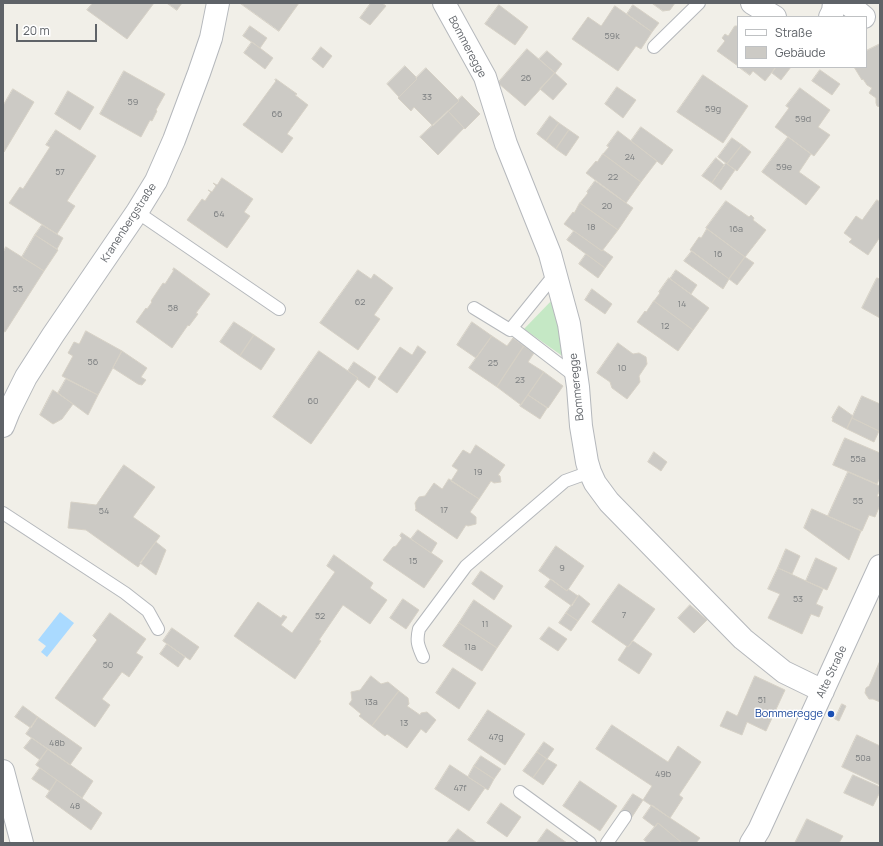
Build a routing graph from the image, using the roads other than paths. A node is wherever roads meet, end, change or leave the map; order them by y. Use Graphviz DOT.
graph roads {
  1 [pos="218,3"];
  2 [pos="444,3"];
  3 [pos="699,3"];
  4 [pos="752,3"];
  5 [pos="834,3"];
  6 [pos="847,3"];
  7 [pos="773,16"];
  8 [pos="830,16"];
  9 [pos="863,16"];
  10 [pos="867,20"];
  11 [pos="880,26"];
  12 [pos="654,47"];
  13 [pos="138,212"];
  14 [pos="556,273"];
  15 [pos="474,308"];
  16 [pos="279,309"];
  17 [pos="512,328"];
  18 [pos="576,377"];
  19 [pos="3,426"];
  20 [pos="590,472"];
  21 [pos="3,513"];
  22 [pos="880,566"];
  23 [pos="158,629"];
  24 [pos="423,656"];
  25 [pos="823,691"];
  26 [pos="3,771"];
  27 [pos="520,792"];
  28 [pos="625,817"];
  29 [pos="22,843"];
  30 [pos="590,843"];
  31 [pos="607,843"];
  32 [pos="751,843"];
  1 -- 13 [label="street, Kranenbergstraße"];
  2 -- 14 [label="street, Bommeregge"];
  3 -- 12 [label="lane"];
  4 -- 7 [label="street"];
  5 -- 8 [label="street"];
  6 -- 9 [label="street"];
  10 -- 11 [label="street"];
  13 -- 16 [label="lane"];
  13 -- 19 [label="street, Kranenbergstraße"];
  14 -- 17 [label="lane"];
  14 -- 18 [label="street, Bommeregge"];
  15 -- 17 [label="lane"];
  17 -- 18 [label="lane"];
  18 -- 20 [label="street, Bommeregge"];
  20 -- 24 [label="lane"];
  20 -- 25 [label="street, Bommeregge"];
  21 -- 23 [label="lane"];
  22 -- 25 [label="street, Alte Straße"];
  25 -- 32 [label="street, Alte Straße"];
  26 -- 29 [label="street"];
  27 -- 30 [label="lane"];
  28 -- 31 [label="lane"];
}
